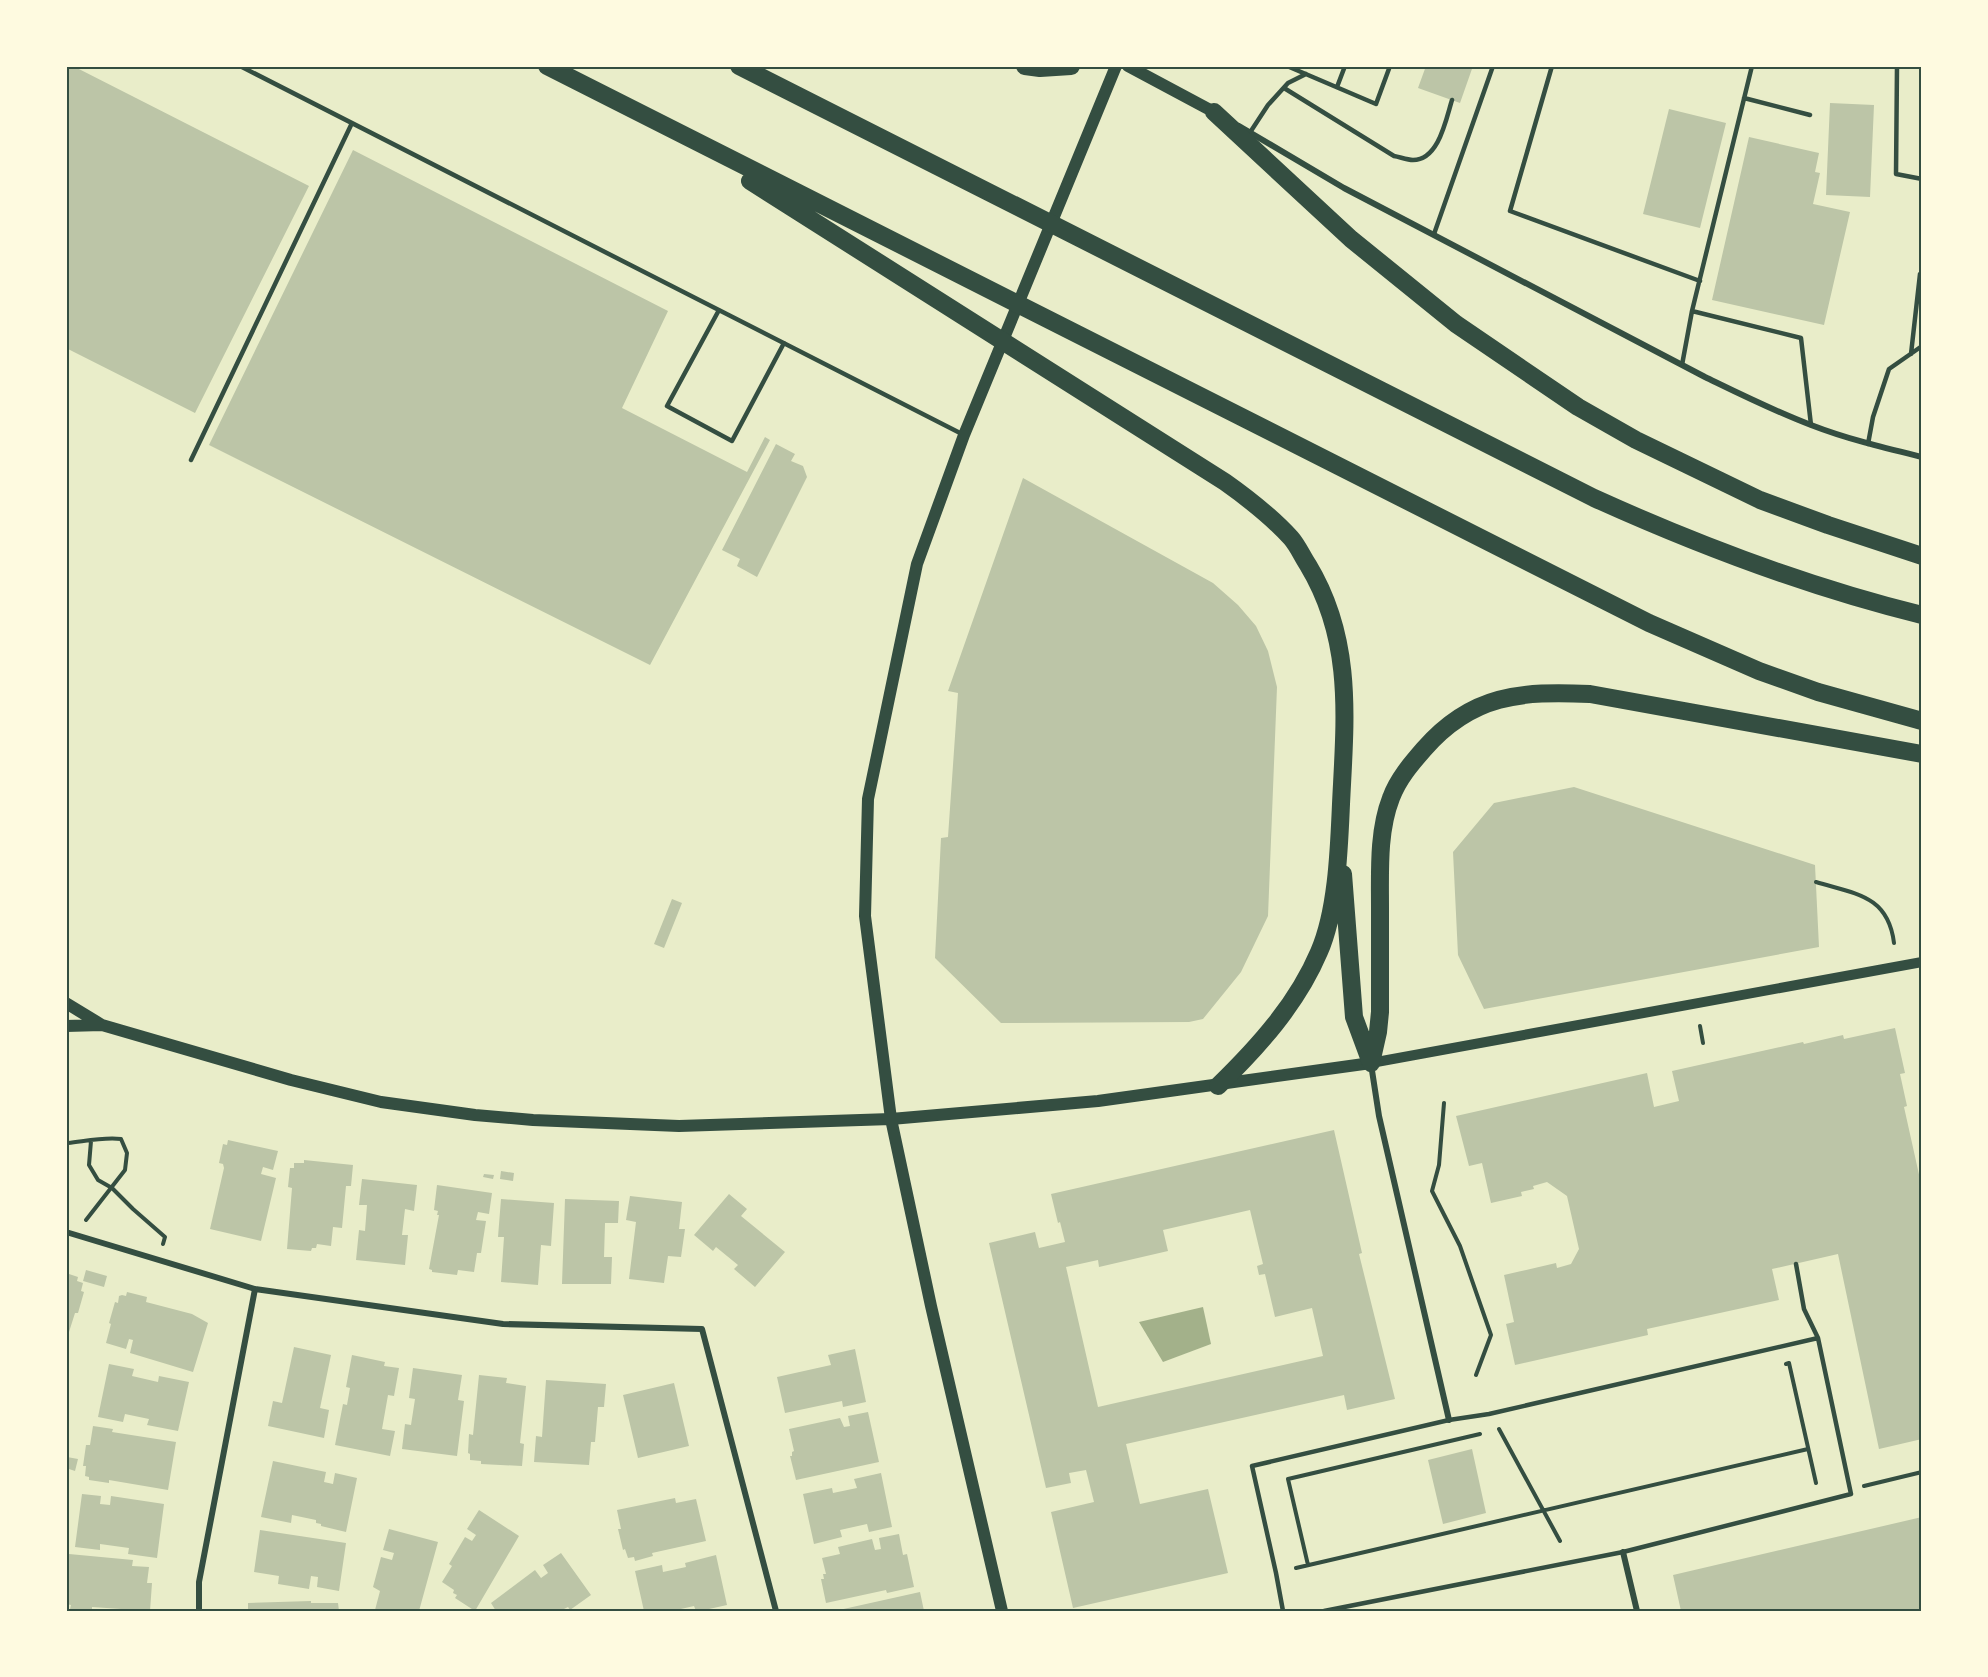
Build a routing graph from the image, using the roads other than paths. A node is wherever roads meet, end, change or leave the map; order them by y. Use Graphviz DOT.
graph roads {
  1 [pos="240,66"];
  2 [pos="548,66"];
  3 [pos="740,66"];
  4 [pos="1025,66"];
  5 [pos="1071,66"];
  6 [pos="1116,66"];
  7 [pos="1128,66"];
  8 [pos="1345,66"];
  9 [pos="1390,66"];
  10 [pos="1493,66"];
  11 [pos="1552,66"];
  12 [pos="1752,66"];
  13 [pos="1897,66"];
  14 [pos="1290,67"];
  15 [pos="1306,74"];
  16 [pos="1337,87"];
  17 [pos="1284,88"];
  18 [pos="1744,98"];
  19 [pos="1452,100"];
  20 [pos="1214,112"];
  21 [pos="1810,115"];
  22 [pos="650,118"];
  23 [pos="352,123"];
  24 [pos="1248,136"];
  25 [pos="1922,179"];
  26 [pos="1434,234"];
  27 [pos="1922,272"];
  28 [pos="1700,281"];
  29 [pos="719,310"];
  30 [pos="1692,311"];
  31 [pos="784,343"];
  32 [pos="1922,346"];
  33 [pos="1911,354"];
  34 [pos="1682,365"];
  35 [pos="1812,425"];
  36 [pos="964,435"];
  37 [pos="1868,444"];
  38 [pos="1922,458"];
  39 [pos="191,460"];
  40 [pos="1922,556"];
  41 [pos="1922,615"];
  42 [pos="1922,721"];
  43 [pos="1922,754"];
  44 [pos="1340,824"];
  45 [pos="1922,962"];
  46 [pos="66,1003"];
  47 [pos="102,1025"];
  48 [pos="66,1026"];
  49 [pos="1371,1064"];
  50 [pos="1218,1086"];
  51 [pos="891,1119"];
  52 [pos="70,1233"];
  53 [pos="1796,1264"];
  54 [pos="255,1289"];
  55 [pos="1818,1338"];
  56 [pos="1449,1420"];
  57 [pos="1623,1552"];
  58 [pos="199,1611"];
  59 [pos="776,1611"];
  60 [pos="1002,1611"];
  61 [pos="1283,1611"];
  62 [pos="1324,1611"];
  63 [pos="1637,1611"];
  1 -- 23 [label="lane"];
  2 -- 22 [label="highway"];
  3 -- 41 [label="highway"];
  4 -- 5 [label="highway"];
  6 -- 36 [label="main road"];
  7 -- 20 [label="main road"];
  8 -- 16 [label="lane"];
  9 -- 16 [label="lane"];
  10 -- 26 [label="lane"];
  11 -- 28 [label="lane"];
  12 -- 18 [label="lane"];
  13 -- 25 [label="lane"];
  14 -- 15 [label="lane"];
  15 -- 16 [label="lane"];
  15 -- 17 [label="lane"];
  17 -- 19 [label="lane"];
  17 -- 24 [label="lane"];
  18 -- 21 [label="lane"];
  18 -- 28 [label="lane"];
  20 -- 24 [label="highway"];
  22 -- 42 [label="highway"];
  22 -- 44 [label="highway"];
  23 -- 29 [label="lane"];
  23 -- 39 [label="lane"];
  24 -- 26 [label="street"];
  24 -- 40 [label="highway"];
  26 -- 34 [label="street"];
  27 -- 33 [label="lane"];
  28 -- 30 [label="lane"];
  29 -- 31 [label="lane"];
  29 -- 31 [label="lane"];
  30 -- 34 [label="lane"];
  30 -- 35 [label="lane"];
  31 -- 36 [label="lane"];
  32 -- 33 [label="lane"];
  33 -- 37 [label="lane"];
  34 -- 35 [label="street"];
  35 -- 37 [label="street"];
  36 -- 51 [label="main road"];
  37 -- 38 [label="street"];
  43 -- 49 [label="highway"];
  44 -- 49 [label="highway"];
  44 -- 50 [label="highway"];
  45 -- 49 [label="street"];
  46 -- 47 [label="main road"];
  47 -- 48 [label="main road"];
  47 -- 51 [label="main road"];
  49 -- 50 [label="main road"];
  49 -- 56 [label="street"];
  50 -- 51 [label="main road"];
  51 -- 60 [label="main road"];
  52 -- 54 [label="street"];
  53 -- 55 [label="lane"];
  54 -- 58 [label="street"];
  54 -- 59 [label="street"];
  55 -- 56 [label="lane"];
  55 -- 57 [label="lane"];
  56 -- 61 [label="lane"];
  57 -- 62 [label="lane"];
  57 -- 63 [label="street"];
}
